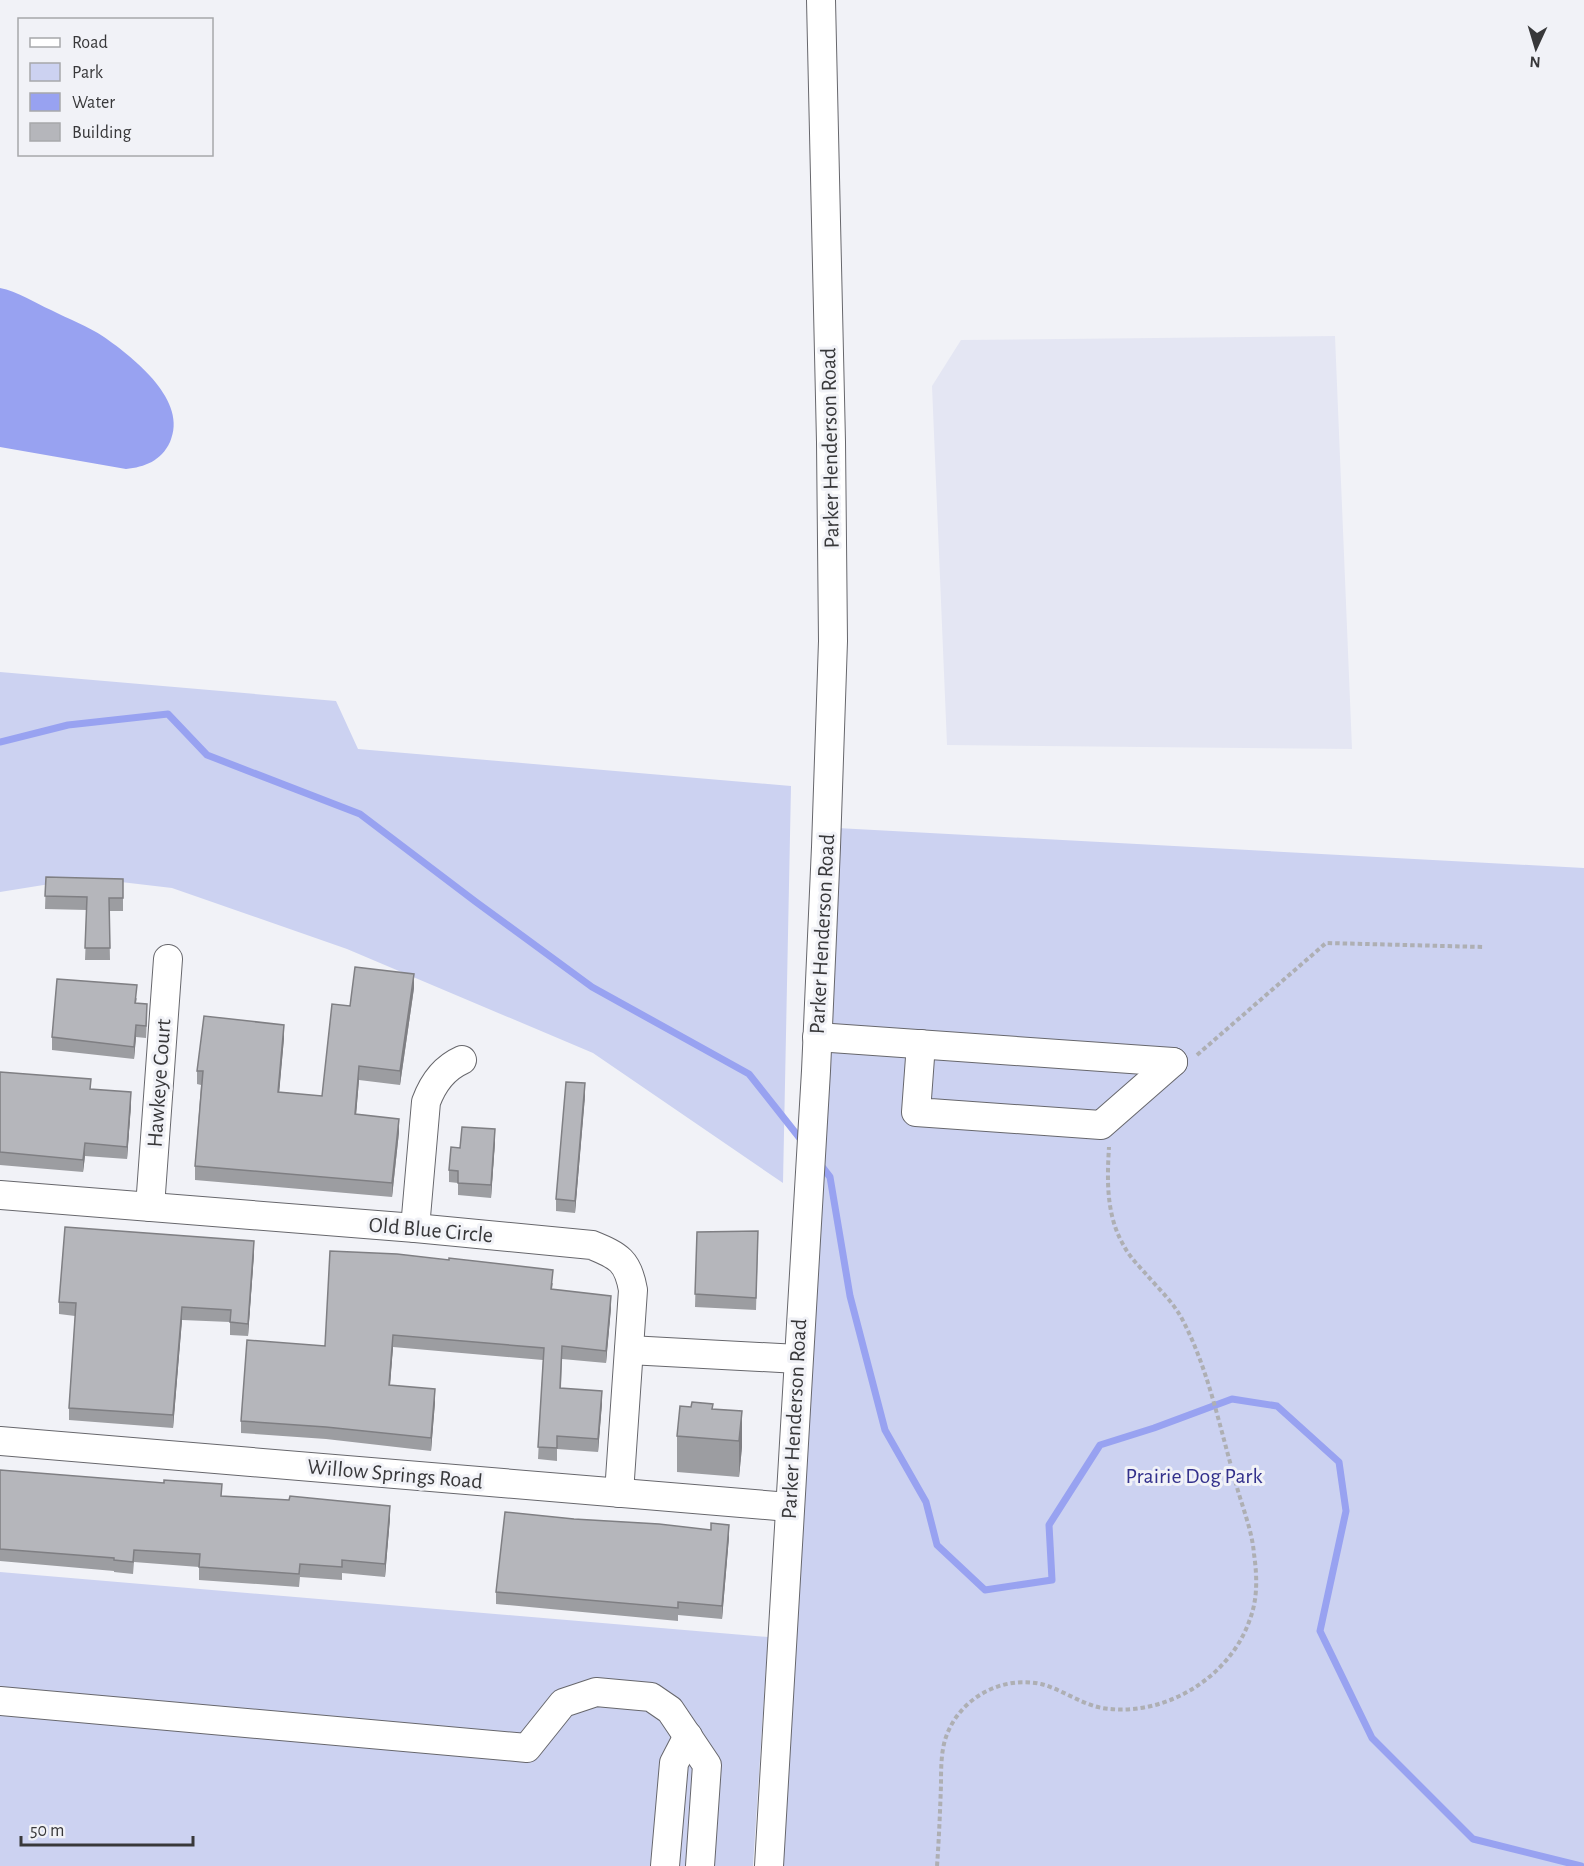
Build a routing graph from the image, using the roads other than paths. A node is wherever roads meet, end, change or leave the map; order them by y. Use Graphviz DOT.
graph roads {
  1 [pos="821,0"];
  2 [pos="168,958"];
  3 [pos="817,1037"];
  4 [pos="921,1044"];
  5 [pos="462,1060"];
  6 [pos="0,1195"];
  7 [pos="150,1207"];
  8 [pos="415,1228"];
  9 [pos="629,1350"];
  10 [pos="798,1359"];
  11 [pos="0,1441"];
  12 [pos="619,1493"];
  13 [pos="789,1507"];
  14 [pos="0,1701"];
  15 [pos="688,1737"];
  16 [pos="665,1866"];
  17 [pos="700,1866"];
  18 [pos="769,1866"];
  1 -- 3 [label="street, Parker Henderson Road"];
  2 -- 7 [label="street, Hawkeye Court"];
  3 -- 4 [label="street"];
  3 -- 10 [label="street, Parker Henderson Road"];
  4 -- 4 [label="street"];
  5 -- 8 [label="street"];
  6 -- 7 [label="street, Old Blue Circle"];
  7 -- 8 [label="street, Old Blue Circle"];
  8 -- 9 [label="street, Old Blue Circle"];
  9 -- 10 [label="street"];
  9 -- 12 [label="street, Old Blue Circle"];
  10 -- 13 [label="street, Parker Henderson Road"];
  11 -- 12 [label="street, Willow Springs Road"];
  12 -- 13 [label="street, Willow Springs Road"];
  13 -- 18 [label="street, Parker Henderson Road"];
  14 -- 15 [label="street"];
  15 -- 16 [label="street"];
  15 -- 17 [label="street"];
}
